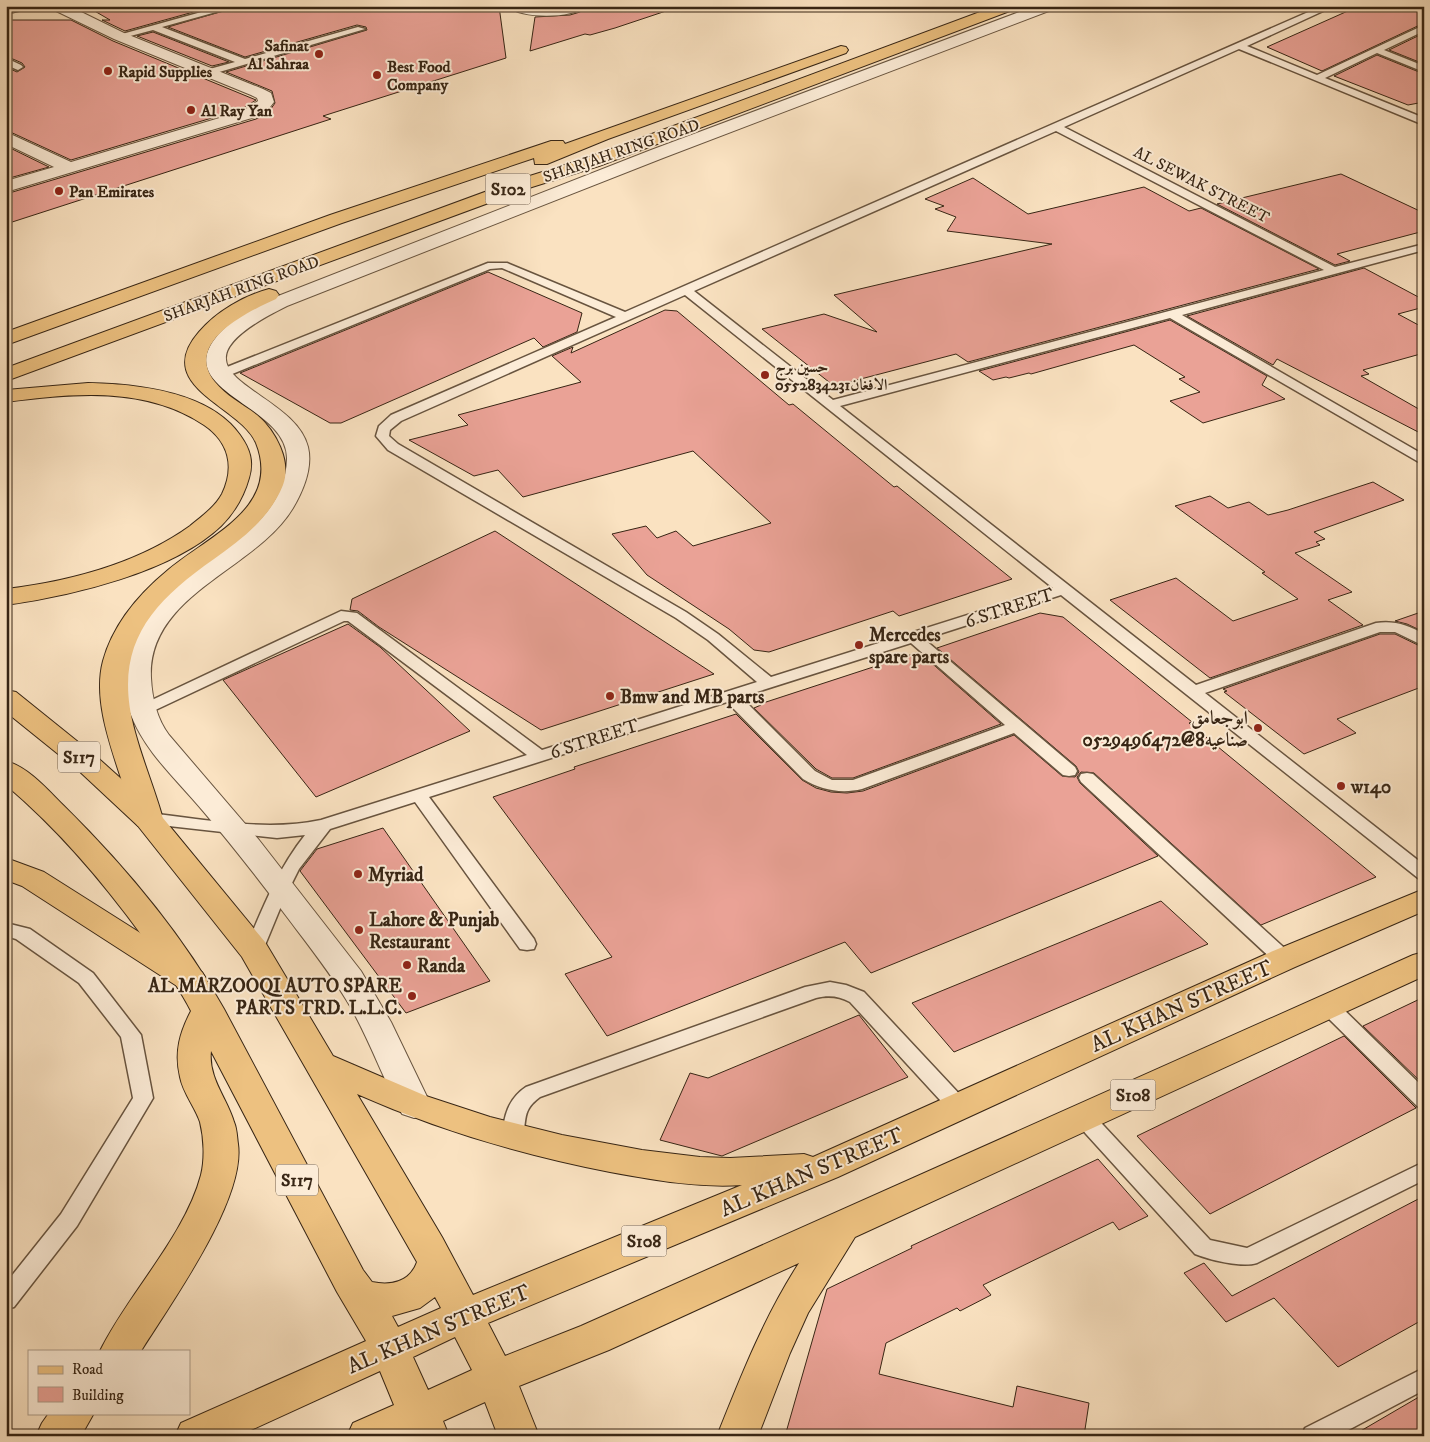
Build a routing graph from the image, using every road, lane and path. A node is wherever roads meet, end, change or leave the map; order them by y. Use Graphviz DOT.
graph roads {
  1 [pos="23,6"];
  2 [pos="234,6"];
  3 [pos="1010,6"];
  4 [pos="1049,6"];
  5 [pos="1330,6"];
  6 [pos="52,7"];
  7 [pos="518,7"];
  8 [pos="573,8"];
  9 [pos="6,10"];
  10 [pos="153,28"];
  11 [pos="1424,28"];
  12 [pos="361,29"];
  13 [pos="119,36"];
  14 [pos="861,42"];
  15 [pos="1239,46"];
  16 [pos="1377,50"];
  17 [pos="6,61"];
  18 [pos="244,62"];
  19 [pos="18,67"];
  20 [pos="1424,68"];
  21 [pos="209,72"];
  22 [pos="1317,78"];
  23 [pos="1417,110"];
  24 [pos="1402,113"];
  25 [pos="1424,122"];
  26 [pos="1056,127"];
  27 [pos="602,135"];
  28 [pos="6,137"];
  29 [pos="593,162"];
  30 [pos="69,168"];
  31 [pos="6,187"];
  32 [pos="1424,247"];
  33 [pos="1334,271"];
  34 [pos="686,290"];
  35 [pos="1172,314"];
  36 [pos="626,316"];
  37 [pos="6,339"];
  38 [pos="6,354"];
  39 [pos="221,374"];
  40 [pos="6,375"];
  41 [pos="12,395"];
  42 [pos="831,404"];
  43 [pos="1424,461"];
  44 [pos="1064,589"];
  45 [pos="6,597"];
  46 [pos="913,637"];
  47 [pos="1424,641"];
  48 [pos="768,683"];
  49 [pos="1194,691"];
  50 [pos="729,696"];
  51 [pos="6,698"];
  52 [pos="143,710"];
  53 [pos="1017,726"];
  54 [pos="539,756"];
  55 [pos="6,770"];
  56 [pos="1070,771"];
  57 [pos="1087,778"];
  58 [pos="418,794"];
  59 [pos="148,820"];
  60 [pos="324,825"];
  61 [pos="232,826"];
  62 [pos="6,868"];
  63 [pos="1424,874"];
  64 [pos="280,886"];
  65 [pos="1424,899"];
  66 [pos="6,929"];
  67 [pos="527,944"];
  68 [pos="254,950"];
  69 [pos="1284,959"];
  70 [pos="1424,963"];
  71 [pos="199,995"];
  72 [pos="1328,1006"];
  73 [pos="320,1064"];
  74 [pos="1424,1101"];
  75 [pos="414,1106"];
  76 [pos="958,1106"];
  77 [pos="1084,1118"];
  78 [pos="512,1137"];
  79 [pos="825,1167"];
  80 [pos="1424,1170"];
  81 [pos="841,1228"];
  82 [pos="436,1262"];
  83 [pos="360,1294"];
  84 [pos="6,1300"];
  85 [pos="463,1316"];
  86 [pos="388,1348"];
  87 [pos="121,1350"];
  88 [pos="496,1378"];
  89 [pos="1424,1378"];
  90 [pos="73,1414"];
  91 [pos="423,1425"];
  92 [pos="56,1436"];
  93 [pos="196,1436"];
  94 [pos="367,1436"];
  95 [pos="519,1436"];
  96 [pos="737,1436"];
  97 [pos="1314,1436"];
  1 -- 9 [label="street"];
  2 -- 10 [label="lane"];
  3 -- 29 [label="main road, SHARJAH RING ROAD / S102"];
  4 -- 39 [label="street"];
  5 -- 15 [label="lane"];
  6 -- 13 [label="street"];
  7 -- 8 [label="street"];
  10 -- 13 [label="lane"];
  10 -- 18 [label="lane"];
  11 -- 16 [label="lane"];
  12 -- 18 [label="lane"];
  13 -- 21 [label="street"];
  14 -- 27 [label="main road, SHARJAH RING ROAD / S102"];
  15 -- 22 [label="lane"];
  15 -- 26 [label="lane"];
  16 -- 20 [label="lane"];
  16 -- 22 [label="lane"];
  17 -- 19 [label="lane"];
  18 -- 21 [label="lane"];
  21 -- 30 [label="street"];
  22 -- 24 [label="lane"];
  23 -- 24 [label="lane"];
  24 -- 25 [label="lane"];
  26 -- 33 [label="lane, AL SEWAK STREET"];
  26 -- 34 [label="lane"];
  27 -- 37 [label="main road"];
  27 -- 38 [label="main road, SHARJAH RING ROAD / S102"];
  28 -- 30 [label="street"];
  29 -- 40 [label="main road, SHARJAH RING ROAD / S102"];
  29 -- 59 [label="main road"];
  30 -- 31 [label="street"];
  32 -- 33 [label="lane"];
  33 -- 35 [label="lane"];
  34 -- 36 [label="lane"];
  34 -- 42 [label="lane"];
  35 -- 42 [label="lane"];
  35 -- 43 [label="lane"];
  36 -- 39 [label="lane"];
  36 -- 48 [label="lane"];
  39 -- 52 [label="street"];
  41 -- 45 [label="main road"];
  42 -- 44 [label="lane"];
  44 -- 46 [label="lane, 6 STREET"];
  44 -- 49 [label="lane"];
  46 -- 48 [label="lane, 6 STREET"];
  46 -- 53 [label="lane"];
  47 -- 49 [label="lane"];
  48 -- 50 [label="lane, 6 STREET"];
  49 -- 63 [label="lane"];
  50 -- 53 [label="lane"];
  50 -- 54 [label="lane, 6 STREET"];
  51 -- 59 [label="main road, S117"];
  52 -- 54 [label="lane"];
  52 -- 61 [label="street"];
  53 -- 56 [label="lane"];
  54 -- 58 [label="lane, 6 STREET"];
  55 -- 71 [label="main road, S117"];
  57 -- 69 [label="lane"];
  58 -- 60 [label="lane, 6 STREET"];
  58 -- 67 [label="lane"];
  59 -- 61 [label="lane, 6 STREET"];
  59 -- 68 [label="main road, S117"];
  60 -- 61 [label="lane, 6 STREET"];
  60 -- 64 [label="lane, 6 STREET"];
  61 -- 64 [label="street"];
  62 -- 71 [label="main road"];
  64 -- 68 [label="lane, 6 STREET"];
  64 -- 75 [label="street"];
  65 -- 69 [label="main road, AL KHAN STREET / S108"];
  66 -- 84 [label="lane"];
  68 -- 73 [label="main road, S117"];
  69 -- 76 [label="main road, AL KHAN STREET / S108"];
  70 -- 72 [label="main road, S108"];
  71 -- 83 [label="main road, S117"];
  71 -- 87 [label="main road"];
  72 -- 74 [label="lane"];
  72 -- 77 [label="main road, S108"];
  73 -- 75 [label="main road"];
  73 -- 82 [label="main road, S117"];
  75 -- 78 [label="main road"];
  76 -- 78 [label="lane"];
  76 -- 79 [label="main road, AL KHAN STREET / S108"];
  77 -- 80 [label="lane"];
  77 -- 81 [label="main road, S108"];
  78 -- 79 [label="main road"];
  79 -- 85 [label="main road, AL KHAN STREET / S108"];
  81 -- 88 [label="main road, S108"];
  81 -- 96 [label="main road"];
  82 -- 83 [label="main road"];
  82 -- 85 [label="main road, S117"];
  83 -- 86 [label="main road, S117"];
  85 -- 86 [label="main road, AL KHAN STREET / S108"];
  85 -- 88 [label="main road, S117"];
  86 -- 91 [label="main road, S117"];
  86 -- 93 [label="main road, AL KHAN STREET / S108"];
  88 -- 91 [label="main road, S108"];
  88 -- 95 [label="main road, S117"];
  89 -- 97 [label="lane"];
  90 -- 92 [label="main road"];
  91 -- 94 [label="main road, S108"];
}
